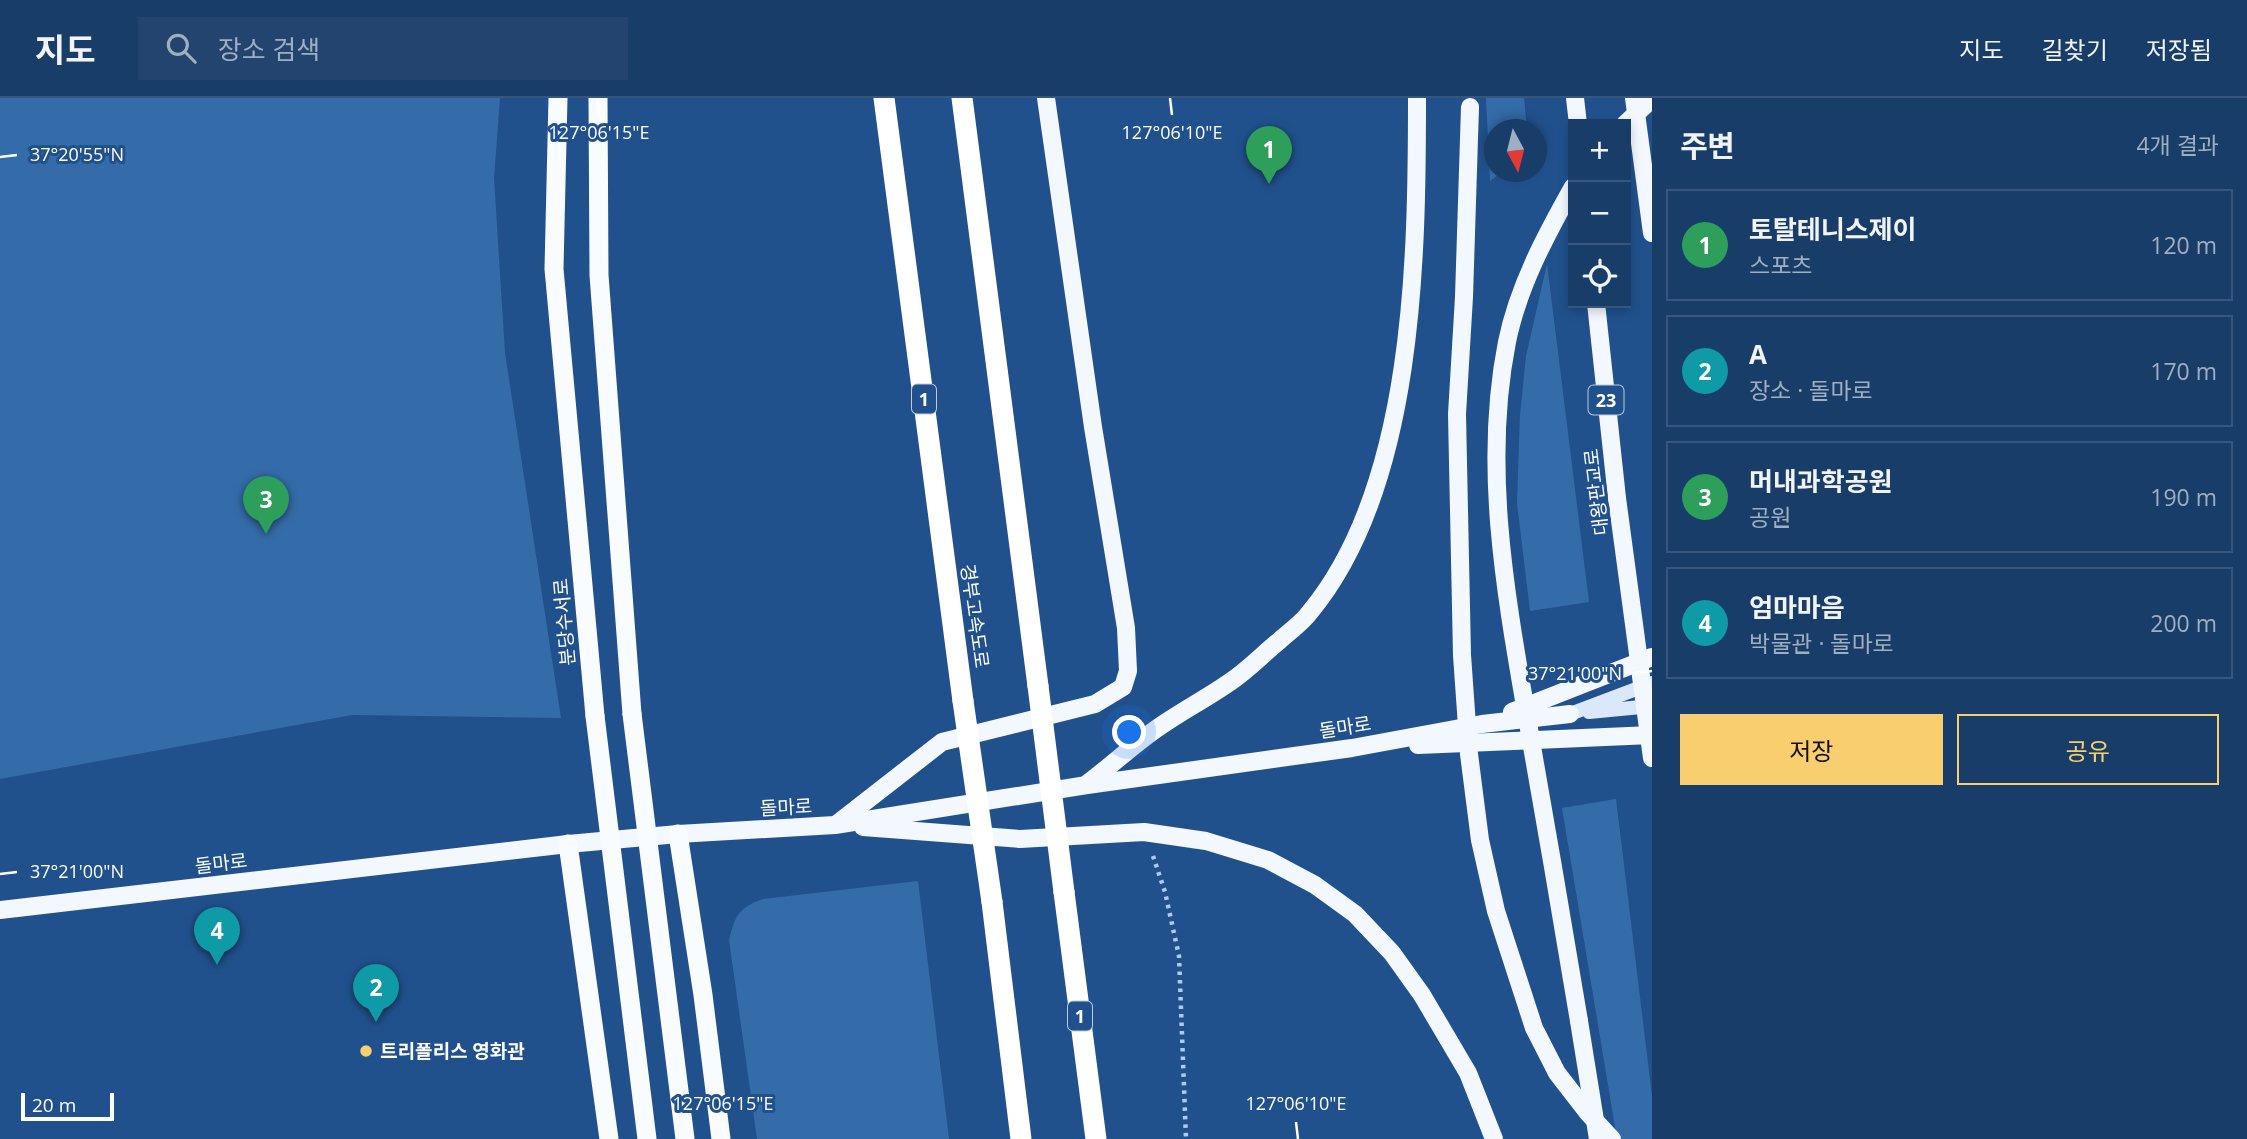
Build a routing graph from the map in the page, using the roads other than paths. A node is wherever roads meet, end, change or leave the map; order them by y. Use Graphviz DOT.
graph roads {
  1 [pos="558,98"];
  2 [pos="884,98"];
  3 [pos="962,98"];
  4 [pos="1046,98"];
  5 [pos="1417,98"];
  6 [pos="1575,98"];
  7 [pos="1634,98"];
  8 [pos="598,99"];
  9 [pos="1652,99"];
  10 [pos="1470,102"];
  11 [pos="1577,119"];
  12 [pos="1630,119"];
  13 [pos="1568,196"];
  14 [pos="1652,233"];
  15 [pos="1597,308"];
  16 [pos="1652,657"];
  17 [pos="1652,683"];
  18 [pos="1652,706"];
  19 [pos="1570,714"];
  20 [pos="1482,724"];
  21 [pos="1652,735"];
  22 [pos="1352,748"];
  23 [pos="1652,758"];
  24 [pos="1087,785"];
  25 [pos="835,825"];
  26 [pos="678,834"];
  27 [pos="568,844"];
  28 [pos="0,910"];
  29 [pos="609,1139"];
  30 [pos="647,1139"];
  31 [pos="685,1139"];
  32 [pos="721,1139"];
  33 [pos="1021,1139"];
  34 [pos="1096,1139"];
  35 [pos="1494,1139"];
  36 [pos="1598,1139"];
  37 [pos="1612,1139"];
  1 -- 30 [label="highway, 분당수서로, bridge"];
  2 -- 33 [label="highway, 경부고속도로 / 1, bridge"];
  3 -- 34 [label="highway, 1, bridge"];
  4 -- 25 [label="main road"];
  5 -- 24 [label="main road"];
  6 -- 11 [label="main road"];
  7 -- 14 [label="main road"];
  8 -- 31 [label="highway, bridge"];
  9 -- 12 [label="main road, bridge"];
  10 -- 37 [label="main road, bridge"];
  13 -- 36 [label="main road, bridge"];
  15 -- 23 [label="main road, 대왕판교로 / 23, bridge"];
  16 -- 20 [label="main road"];
  17 -- 19 [label="main road"];
  18 -- 19 [label="main road"];
  19 -- 20 [label="main road, 돌마로"];
  20 -- 22 [label="main road, 돌마로"];
  21 -- 22 [label="main road"];
  22 -- 24 [label="main road, 돌마로"];
  24 -- 25 [label="main road, 돌마로"];
  25 -- 26 [label="main road, 돌마로"];
  25 -- 35 [label="main road"];
  26 -- 27 [label="main road, 돌마로"];
  26 -- 32 [label="highway"];
  27 -- 28 [label="main road, 돌마로"];
  27 -- 29 [label="highway"];
}
